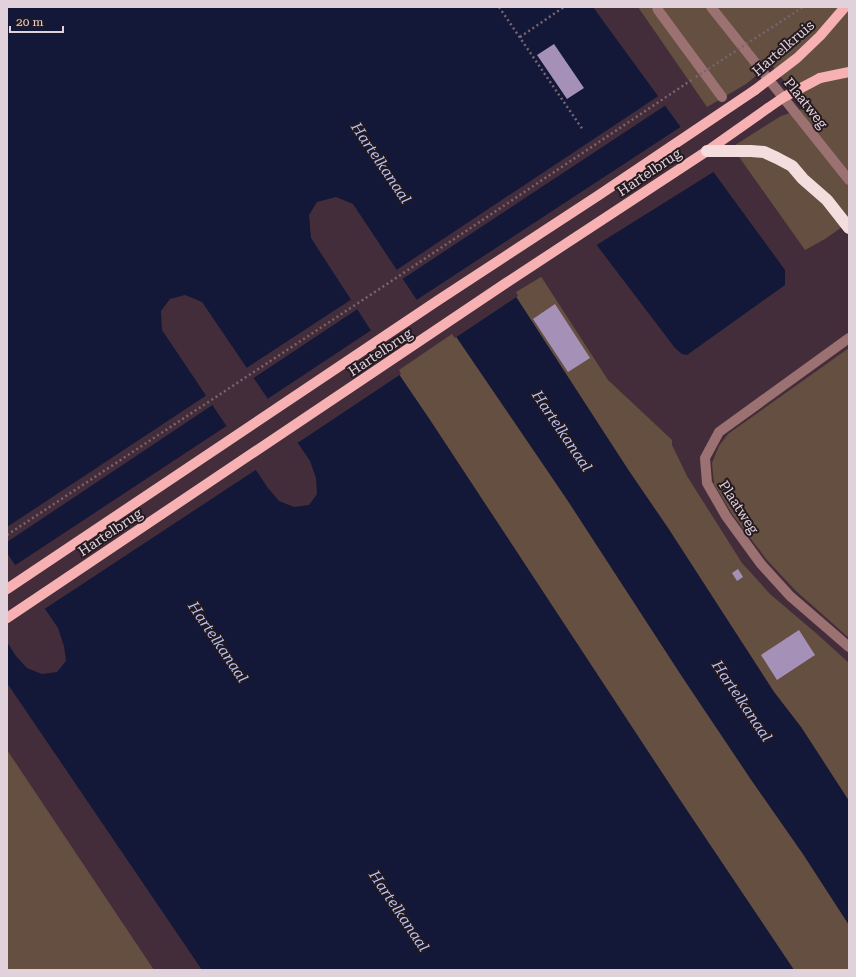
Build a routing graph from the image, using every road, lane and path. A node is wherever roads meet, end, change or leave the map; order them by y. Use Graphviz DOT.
graph roads {
  1 [pos="499,7"];
  2 [pos="564,7"];
  3 [pos="657,7"];
  4 [pos="711,7"];
  5 [pos="803,7"];
  6 [pos="845,7"];
  7 [pos="520,37"];
  8 [pos="849,72"];
  9 [pos="755,90"];
  10 [pos="722,97"];
  11 [pos="583,130"];
  12 [pos="707,151"];
  13 [pos="849,180"];
  14 [pos="849,228"];
  15 [pos="849,338"];
  16 [pos="7,535"];
  17 [pos="7,589"];
  18 [pos="7,618"];
  19 [pos="849,647"];
  1 -- 7 [label="path"];
  2 -- 7 [label="path"];
  3 -- 10 [label="street"];
  4 -- 13 [label="street, Plaatweg"];
  5 -- 16 [label="path, Hartelkruis, bridge"];
  6 -- 9 [label="main road, Hartelkruis, bridge"];
  7 -- 11 [label="path"];
  8 -- 12 [label="main road, Hartelbrug, bridge"];
  9 -- 17 [label="main road, Hartelbrug"];
  12 -- 14 [label="highway"];
  12 -- 18 [label="main road, Hartelbrug"];
  15 -- 19 [label="street, Plaatweg"];
}
